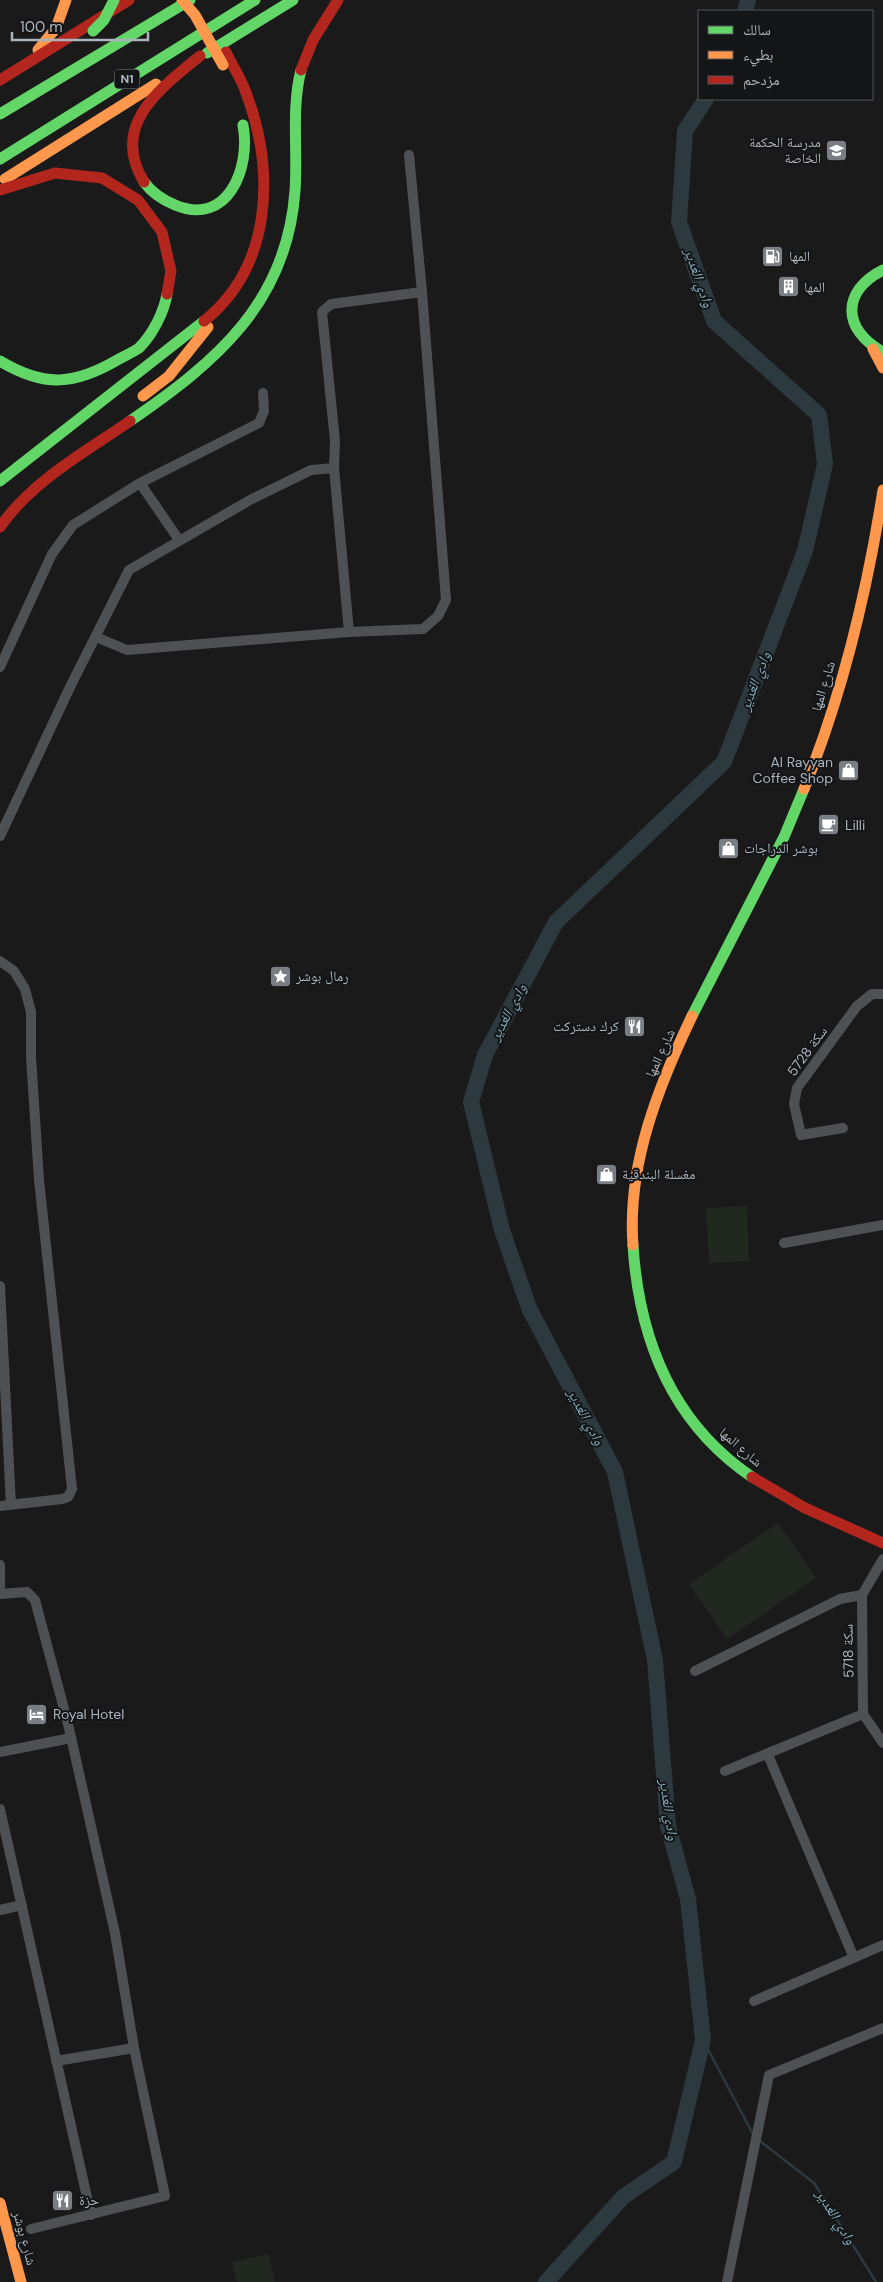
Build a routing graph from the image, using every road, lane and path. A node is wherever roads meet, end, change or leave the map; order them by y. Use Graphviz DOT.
graph roads {
  1 [pos="66,0"];
  2 [pos="114,0"];
  3 [pos="129,0"];
  4 [pos="182,0"];
  5 [pos="190,0"];
  6 [pos="197,0"];
  7 [pos="254,0"];
  8 [pos="293,0"];
  9 [pos="338,0"];
  10 [pos="200,56"];
  11 [pos="0,79"];
  12 [pos="232,89"];
  13 [pos="0,91"];
  14 [pos="237,105"];
  15 [pos="0,114"];
  16 [pos="409,155"];
  17 [pos="0,159"];
  18 [pos="0,182"];
  19 [pos="0,190"];
  20 [pos="883,258"];
  21 [pos="879,271"];
  22 [pos="422,292"];
  23 [pos="220,308"];
  24 [pos="878,350"];
  25 [pos="0,361"];
  26 [pos="883,368"];
  27 [pos="263,393"];
  28 [pos="334,468"];
  29 [pos="0,481"];
  30 [pos="140,483"];
  31 [pos="883,490"];
  32 [pos="0,519"];
  33 [pos="0,527"];
  34 [pos="179,540"];
  35 [pos="350,632"];
  36 [pos="96,637"];
  37 [pos="0,667"];
  38 [pos="0,836"];
  39 [pos="0,961"];
  40 [pos="883,994"];
  41 [pos="843,1128"];
  42 [pos="883,1225"];
  43 [pos="784,1243"];
  44 [pos="0,1286"];
  45 [pos="11,1505"];
  46 [pos="0,1506"];
  47 [pos="883,1543"];
  48 [pos="883,1559"];
  49 [pos="0,1565"];
  50 [pos="0,1587"];
  51 [pos="0,1594"];
  52 [pos="862,1594"];
  53 [pos="695,1671"];
  54 [pos="863,1714"];
  55 [pos="71,1738"];
  56 [pos="883,1743"];
  57 [pos="0,1752"];
  58 [pos="768,1754"];
  59 [pos="725,1771"];
  60 [pos="0,1809"];
  61 [pos="22,1905"];
  62 [pos="0,1910"];
  63 [pos="883,1945"];
  64 [pos="854,1958"];
  65 [pos="754,2000"];
  66 [pos="883,2028"];
  67 [pos="134,2048"];
  68 [pos="56,2061"];
  69 [pos="0,2203"];
  70 [pos="91,2215"];
  71 [pos="31,2229"];
  72 [pos="21,2282"];
  73 [pos="727,2282"];
  1 -- 11 [label="main road"];
  2 -- 13 [label="main road, bridge"];
  3 -- 11 [label="main road"];
  4 -- 12 [label="main road, bridge"];
  5 -- 15 [label="main road"];
  6 -- 23 [label="main road"];
  7 -- 17 [label="main road, N1"];
  8 -- 10 [label="main road"];
  9 -- 33 [label="main road"];
  10 -- 14 [label="main road"];
  10 -- 18 [label="main road"];
  16 -- 22 [label="street"];
  19 -- 25 [label="main road"];
  20 -- 21 [label="main road"];
  21 -- 24 [label="main road"];
  22 -- 28 [label="street"];
  22 -- 35 [label="street"];
  23 -- 29 [label="main road"];
  23 -- 32 [label="main road"];
  24 -- 26 [label="main road"];
  27 -- 30 [label="street"];
  28 -- 34 [label="street"];
  28 -- 35 [label="street"];
  30 -- 34 [label="street"];
  30 -- 37 [label="street"];
  31 -- 47 [label="main road, شارع المها"];
  34 -- 36 [label="street"];
  35 -- 36 [label="street"];
  36 -- 38 [label="street"];
  39 -- 45 [label="street"];
  40 -- 41 [label="street, سكة 5728"];
  42 -- 43 [label="street"];
  44 -- 45 [label="street"];
  45 -- 46 [label="street"];
  48 -- 52 [label="street"];
  49 -- 50 [label="street"];
  51 -- 55 [label="street"];
  52 -- 53 [label="street"];
  52 -- 54 [label="street, سكة 5718"];
  54 -- 56 [label="street"];
  54 -- 58 [label="street"];
  55 -- 57 [label="street"];
  55 -- 67 [label="street"];
  58 -- 59 [label="street"];
  58 -- 64 [label="street"];
  60 -- 61 [label="street"];
  61 -- 62 [label="street"];
  61 -- 68 [label="street"];
  63 -- 64 [label="street"];
  64 -- 65 [label="street"];
  66 -- 73 [label="street"];
  67 -- 68 [label="street"];
  67 -- 70 [label="street"];
  68 -- 70 [label="street"];
  69 -- 72 [label="main road, شارع بوشر"];
  70 -- 71 [label="street"];
}
